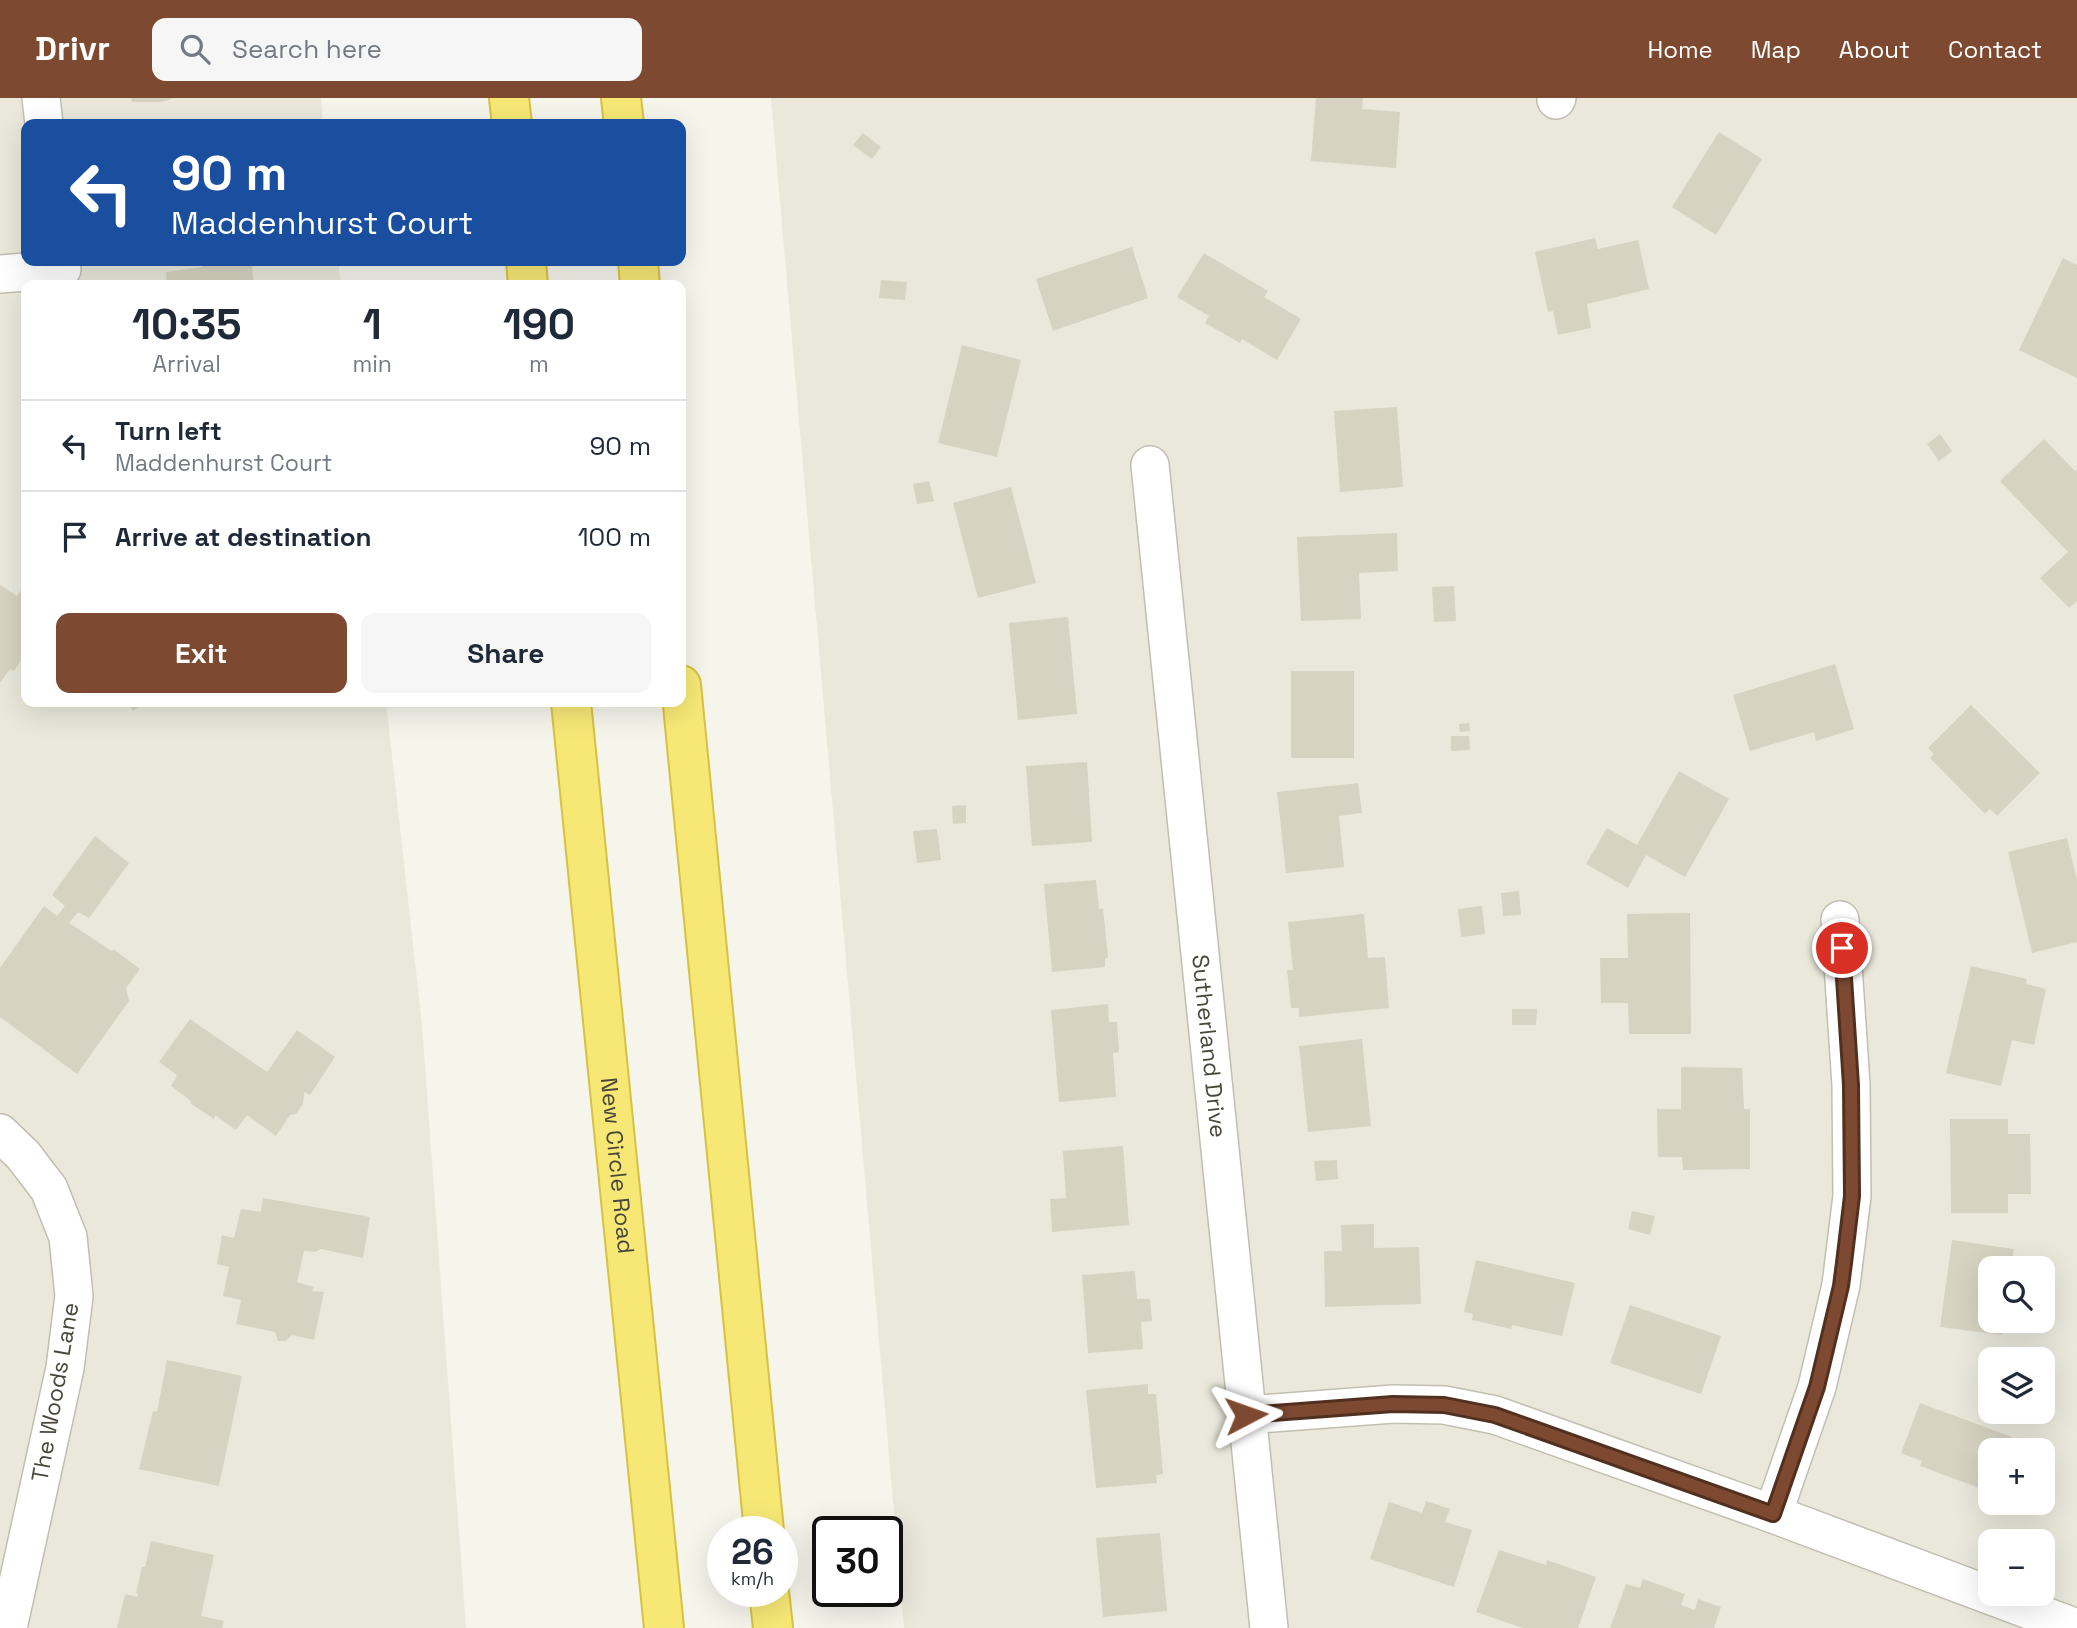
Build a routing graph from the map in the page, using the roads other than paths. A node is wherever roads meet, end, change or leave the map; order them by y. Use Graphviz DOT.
graph roads {
  1 [pos="41,98"];
  2 [pos="509,98"];
  3 [pos="621,98"];
  4 [pos="43,119"];
  5 [pos="511,119"];
  6 [pos="623,119"];
  7 [pos="62,272"];
  8 [pos="0,274"];
  9 [pos="1150,465"];
  10 [pos="572,707"];
  11 [pos="683,707"];
  12 [pos="1840,920"];
  13 [pos="0,1133"];
  14 [pos="1246,1415"];
  15 [pos="1773,1514"];
  16 [pos="763,1516"];
  17 [pos="771,1607"];
  18 [pos="8,1628"];
  19 [pos="664,1628"];
  20 [pos="773,1628"];
  21 [pos="1269,1628"];
  22 [pos="2077,1628"];
  1 -- 4 [label="street"];
  2 -- 5 [label="highway"];
  3 -- 6 [label="highway"];
  7 -- 8 [label="street"];
  9 -- 14 [label="street, Sutherland Drive"];
  10 -- 19 [label="highway, New Circle Road"];
  11 -- 16 [label="highway"];
  12 -- 15 [label="street"];
  13 -- 18 [label="street, The Woods Lane"];
  14 -- 15 [label="street"];
  14 -- 21 [label="street, Sutherland Drive"];
  15 -- 22 [label="street"];
  17 -- 20 [label="highway"];
}
